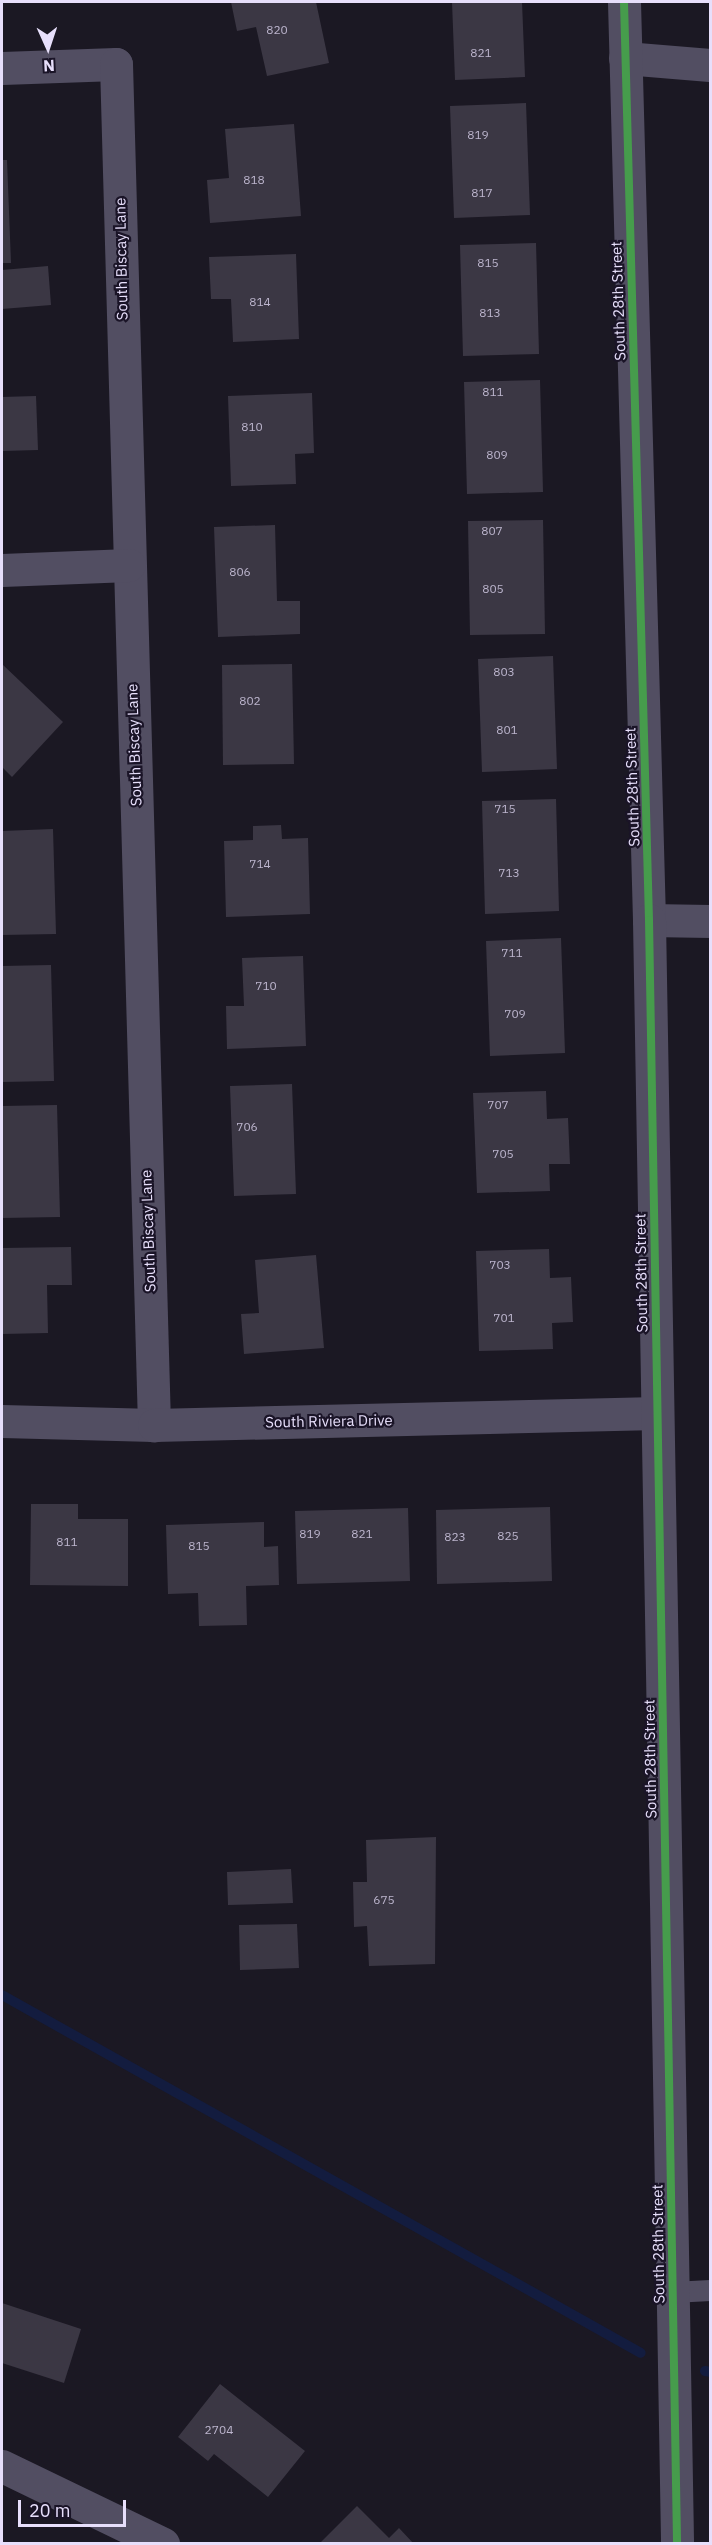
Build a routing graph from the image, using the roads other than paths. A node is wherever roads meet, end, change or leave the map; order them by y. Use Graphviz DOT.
graph roads {
  1 [pos="624,2"];
  2 [pos="625,58"];
  3 [pos="711,65"];
  4 [pos="2,68"];
  5 [pos="129,566"];
  6 [pos="2,570"];
  7 [pos="650,920"];
  8 [pos="711,921"];
  9 [pos="657,1413"];
  10 [pos="2,1421"];
  11 [pos="154,1425"];
  12 [pos="711,2290"];
  13 [pos="672,2292"];
  14 [pos="2,2466"];
  15 [pos="163,2544"];
  16 [pos="678,2544"];
  1 -- 2 [label="street, South 28th Street"];
  2 -- 3 [label="street"];
  2 -- 7 [label="street, South 28th Street"];
  4 -- 5 [label="street, South Biscay Lane"];
  5 -- 6 [label="street"];
  5 -- 11 [label="street, South Biscay Lane"];
  7 -- 8 [label="street"];
  7 -- 9 [label="street, South 28th Street"];
  9 -- 11 [label="street, South Riviera Drive"];
  9 -- 13 [label="street, South 28th Street"];
  10 -- 11 [label="street, South Riviera Drive"];
  12 -- 13 [label="lane"];
  13 -- 16 [label="street, South 28th Street"];
  14 -- 15 [label="street"];
}
